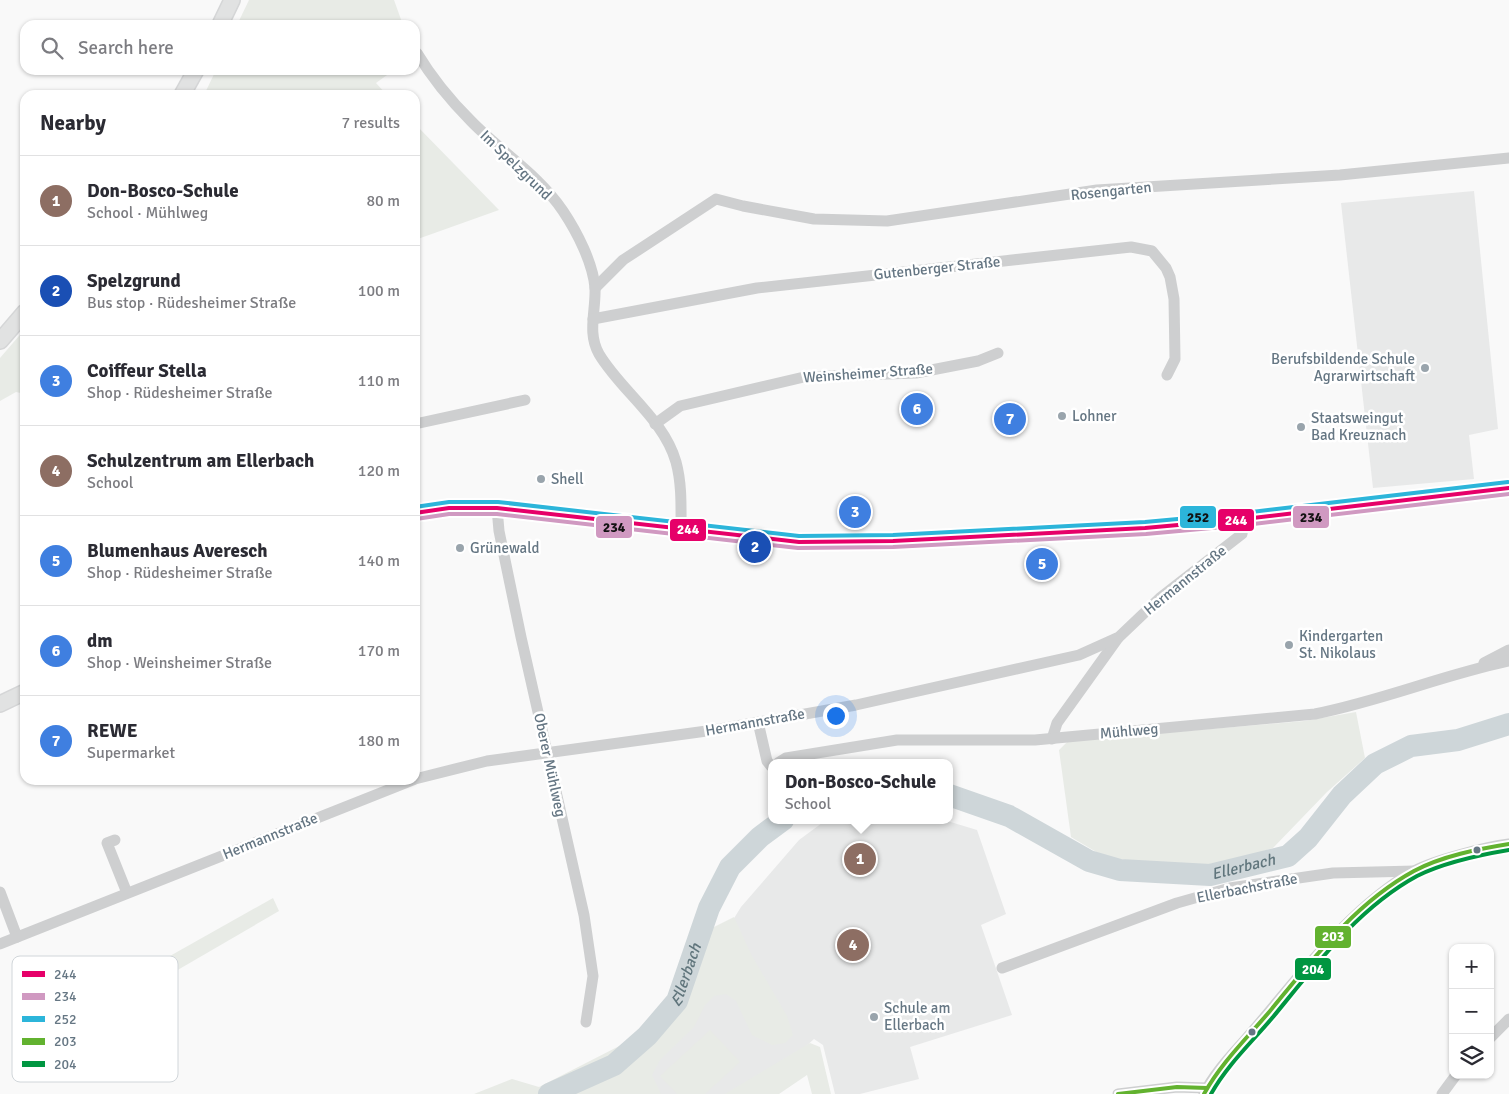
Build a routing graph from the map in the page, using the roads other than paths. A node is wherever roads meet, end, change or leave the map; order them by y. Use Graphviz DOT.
graph roads {
  1 [pos="232,0"];
  2 [pos="222,20"];
  3 [pos="420,56"];
  4 [pos="193,75"];
  5 [pos="185,90"];
  6 [pos="1509,158"];
  7 [pos="595,288"];
  8 [pos="20,318"];
  9 [pos="592,318"];
  10 [pos="0,342"];
  11 [pos="998,353"];
  12 [pos="1167,375"];
  13 [pos="526,400"];
  14 [pos="420,423"];
  15 [pos="655,424"];
  16 [pos="1509,488"];
  17 [pos="497,508"];
  18 [pos="420,511"];
  19 [pos="1244,519"];
  20 [pos="681,530"];
  21 [pos="1118,637"];
  22 [pos="1509,650"];
  23 [pos="1509,661"];
  24 [pos="1476,668"];
  25 [pos="20,694"];
  26 [pos="0,704"];
  27 [pos="758,722"];
  28 [pos="1052,739"];
  29 [pos="547,754"];
  30 [pos="784,759"];
  31 [pos="768,762"];
  32 [pos="420,778"];
  33 [pos="401,785"];
  34 [pos="115,840"];
  35 [pos="1509,844"];
  36 [pos="1415,870"];
  37 [pos="0,892"];
  38 [pos="127,893"];
  39 [pos="17,937"];
  40 [pos="0,944"];
  41 [pos="1002,968"];
  42 [pos="1509,1019"];
  43 [pos="586,1022"];
  44 [pos="1494,1034"];
  45 [pos="1453,1079"];
  46 [pos="1206,1091"];
  47 [pos="1118,1094"];
  48 [pos="1442,1094"];
  1 -- 2 [label="street"];
  3 -- 7 [label="street, Im Spelzgrund"];
  4 -- 5 [label="street"];
  6 -- 7 [label="street, Rosengarten"];
  7 -- 9 [label="street, Im Spelzgrund"];
  8 -- 10 [label="street"];
  9 -- 12 [label="street, Gutenberger Straße"];
  9 -- 15 [label="street, Im Spelzgrund"];
  11 -- 15 [label="street, Weinsheimer Straße"];
  13 -- 14 [label="street"];
  15 -- 20 [label="street, Im Spelzgrund"];
  16 -- 19 [label="street"];
  17 -- 18 [label="street"];
  17 -- 20 [label="street"];
  17 -- 29 [label="street, Oberer Mühlweg"];
  19 -- 20 [label="street"];
  19 -- 21 [label="street, Hermannstraße"];
  21 -- 27 [label="street, Hermannstraße"];
  21 -- 28 [label="street, Hermannstraße"];
  22 -- 24 [label="street, Mühlweg"];
  23 -- 24 [label="street, Mühlweg"];
  24 -- 28 [label="street, Mühlweg"];
  25 -- 26 [label="street"];
  27 -- 29 [label="street, Hermannstraße"];
  27 -- 31 [label="street"];
  28 -- 30 [label="street, Mühlweg"];
  29 -- 32 [label="street, Hermannstraße"];
  29 -- 43 [label="street, Oberer Mühlweg"];
  33 -- 38 [label="street, Hermannstraße"];
  34 -- 38 [label="street"];
  35 -- 36 [label="street"];
  36 -- 41 [label="street, Ellerbachstraße"];
  36 -- 46 [label="street"];
  37 -- 39 [label="street"];
  38 -- 39 [label="street, Hermannstraße"];
  39 -- 40 [label="street, Hermannstraße"];
  42 -- 44 [label="street"];
  45 -- 48 [label="street"];
  46 -- 47 [label="street"];
}
